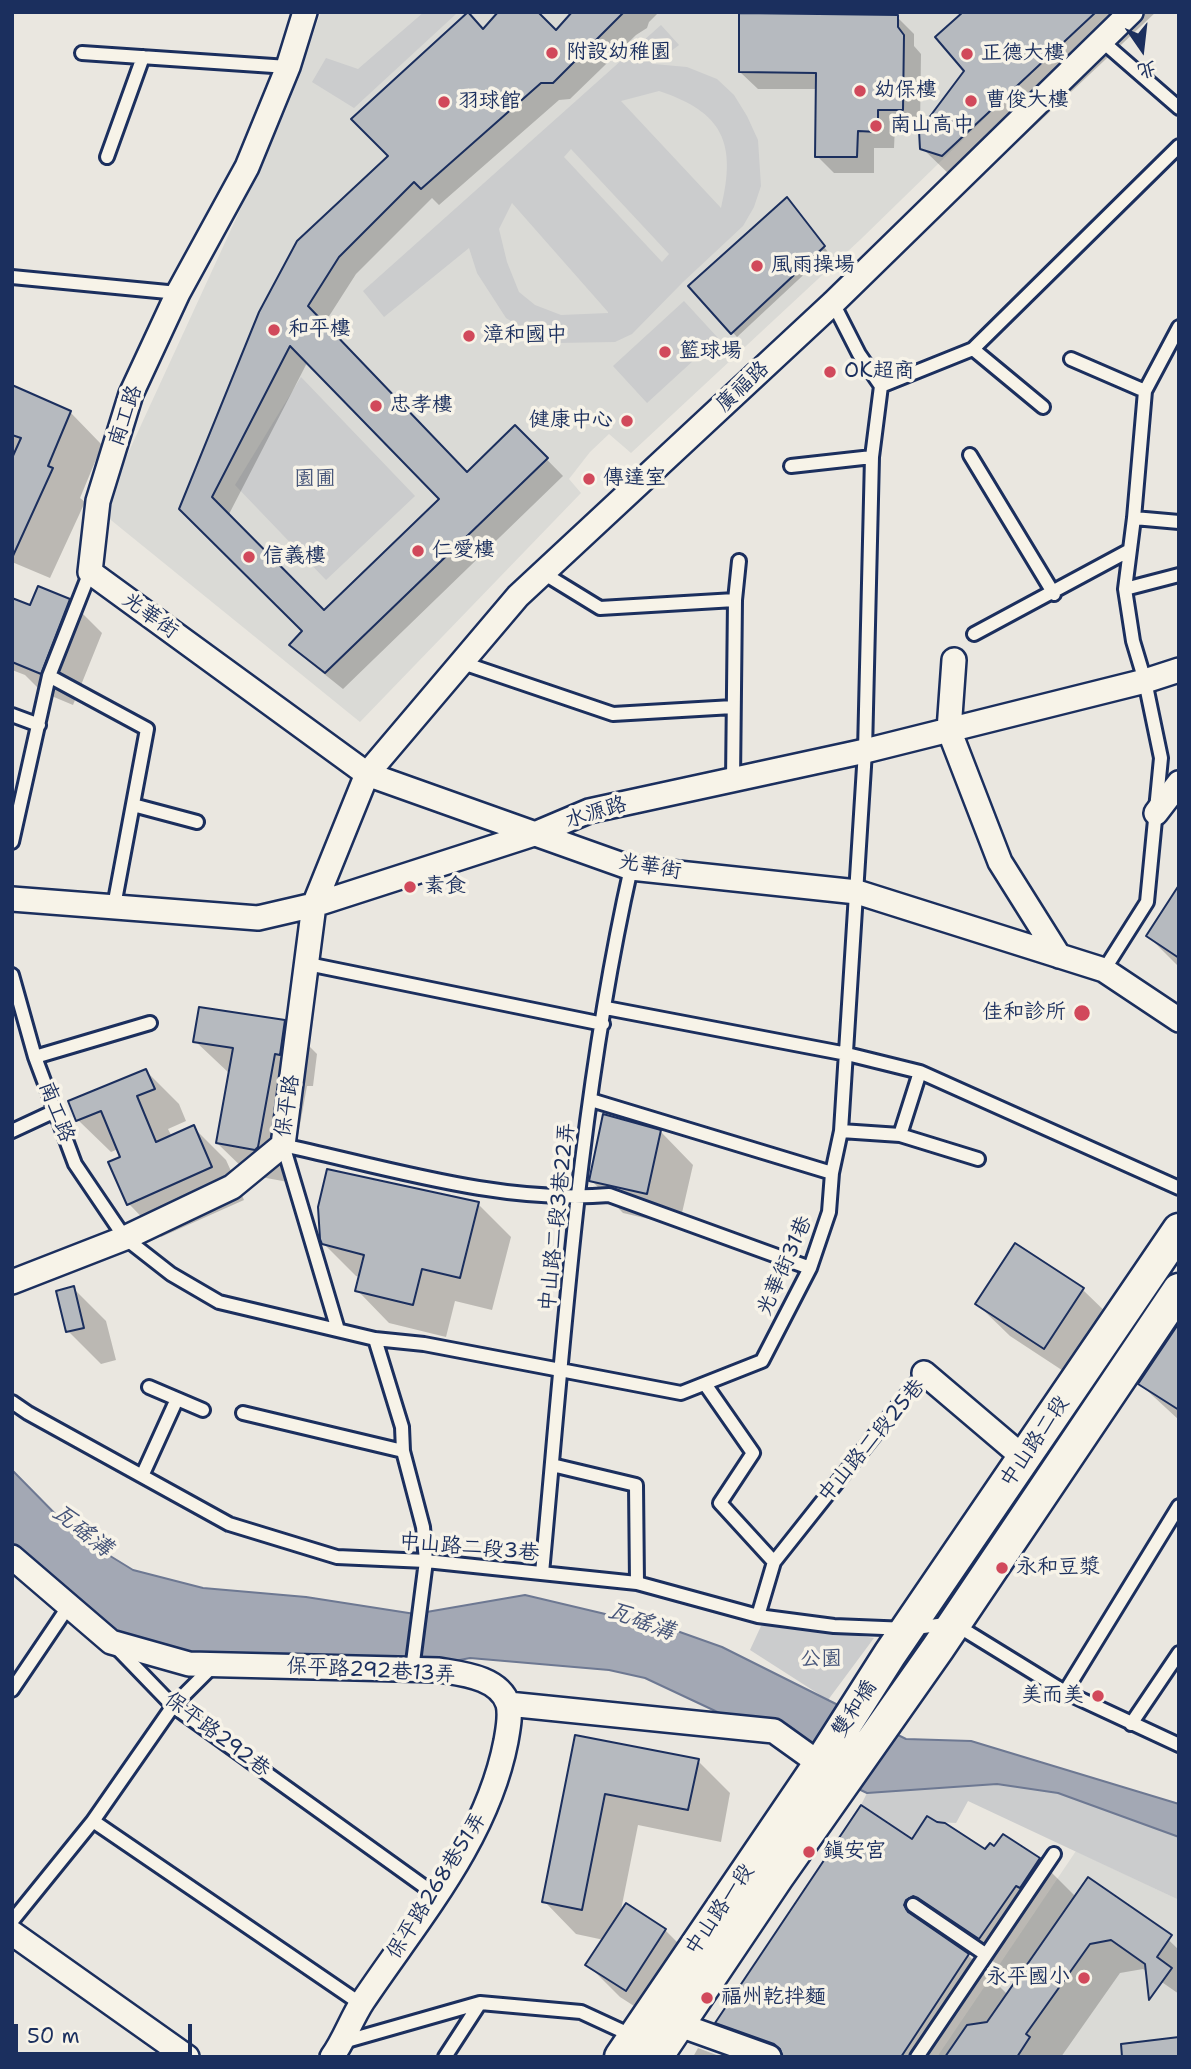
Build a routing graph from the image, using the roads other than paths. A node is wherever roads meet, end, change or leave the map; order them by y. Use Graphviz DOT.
graph roads {
  1 [pos="305,12"];
  2 [pos="1131,12"];
  3 [pos="1102,41"];
  4 [pos="82,52"];
  5 [pos="143,57"];
  6 [pos="288,66"];
  7 [pos="1179,108"];
  8 [pos="1179,146"];
  9 [pos="107,157"];
  10 [pos="12,277"];
  11 [pos="178,293"];
  12 [pos="834,303"];
  13 [pos="1179,327"];
  14 [pos="973,349"];
  15 [pos="1071,359"];
  16 [pos="881,386"];
  17 [pos="1145,391"];
  18 [pos="1042,407"];
  19 [pos="970,455"];
  20 [pos="872,457"];
  21 [pos="792,466"];
  22 [pos="1134,518"];
  23 [pos="1179,522"];
  24 [pos="1130,551"];
  25 [pos="739,561"];
  26 [pos="90,572"];
  27 [pos="543,573"];
  28 [pos="1179,575"];
  29 [pos="1125,590"];
  30 [pos="1054,592"];
  31 [pos="735,600"];
  32 [pos="974,634"];
  33 [pos="954,660"];
  34 [pos="460,662"];
  35 [pos="1179,670"];
  36 [pos="50,676"];
  37 [pos="1145,681"];
  38 [pos="733,707"];
  39 [pos="12,715"];
  40 [pos="39,725"];
  41 [pos="949,730"];
  42 [pos="865,751"];
  43 [pos="367,774"];
  44 [pos="733,780"];
  45 [pos="1179,783"];
  46 [pos="133,805"];
  47 [pos="1156,813"];
  48 [pos="197,822"];
  49 [pos="537,833"];
  50 [pos="12,842"];
  51 [pos="631,867"];
  52 [pos="857,892"];
  53 [pos="12,899"];
  54 [pos="314,905"];
  55 [pos="114,906"];
  56 [pos="1059,956"];
  57 [pos="308,964"];
  58 [pos="1104,970"];
  59 [pos="12,975"];
  60 [pos="606,1008"];
  61 [pos="1179,1020"];
  62 [pos="150,1023"];
  63 [pos="603,1024"];
  64 [pos="846,1054"];
  65 [pos="35,1058"];
  66 [pos="920,1072"];
  67 [pos="590,1100"];
  68 [pos="55,1111"];
  69 [pos="12,1131"];
  70 [pos="841,1131"];
  71 [pos="900,1135"];
  72 [pos="283,1145"];
  73 [pos="978,1159"];
  74 [pos="832,1173"];
  75 [pos="1179,1188"];
  76 [pos="578,1198"];
  77 [pos="1179,1230"];
  78 [pos="125,1238"];
  79 [pos="810,1268"];
  80 [pos="12,1282"];
  81 [pos="1179,1290"];
  82 [pos="338,1330"];
  83 [pos="375,1339"];
  84 [pos="561,1370"];
  85 [pos="924,1373"];
  86 [pos="705,1384"];
  87 [pos="149,1387"];
  88 [pos="177,1399"];
  89 [pos="12,1402"];
  90 [pos="202,1410"];
  91 [pos="243,1413"];
  92 [pos="403,1451"];
  93 [pos="1024,1458"];
  94 [pos="552,1465"];
  95 [pos="142,1476"];
  96 [pos="1179,1506"];
  97 [pos="12,1557"];
  98 [pos="426,1561"];
  99 [pos="774,1562"];
  100 [pos="542,1573"];
  101 [pos="636,1583"];
  102 [pos="68,1607"];
  103 [pos="758,1616"];
  104 [pos="953,1623"];
  105 [pos="111,1642"];
  106 [pos="899,1642"];
  107 [pos="1179,1653"];
  108 [pos="214,1665"];
  109 [pos="412,1670"];
  110 [pos="915,1678"];
  111 [pos="12,1690"];
  112 [pos="1065,1692"];
  113 [pos="508,1704"];
  114 [pos="173,1706"];
  115 [pos="1131,1724"];
  116 [pos="1179,1745"];
  117 [pos="820,1764"];
  118 [pos="847,1780"];
  119 [pos="93,1821"];
  120 [pos="1054,1854"];
  121 [pos="436,1895"];
  122 [pos="913,1905"];
  123 [pos="12,1921"];
  124 [pos="12,1933"];
  125 [pos="985,1954"];
  126 [pos="480,2003"];
  127 [pos="361,2004"];
  128 [pos="677,2024"];
  129 [pos="338,2049"];
  130 [pos="637,2050"];
  131 [pos="187,2057"];
  132 [pos="445,2057"];
  133 [pos="769,2057"];
  134 [pos="917,2057"];
  1 -- 6 [label="street, 南工路"];
  2 -- 3 [label="street, 廣福路"];
  3 -- 7 [label="lane"];
  3 -- 12 [label="street, 廣福路"];
  4 -- 5 [label="lane"];
  5 -- 6 [label="lane"];
  5 -- 9 [label="lane"];
  6 -- 11 [label="street, 南工路"];
  8 -- 14 [label="lane"];
  10 -- 11 [label="lane"];
  11 -- 26 [label="street, 南工路"];
  12 -- 16 [label="lane"];
  12 -- 27 [label="street, 廣福路"];
  13 -- 17 [label="lane"];
  14 -- 16 [label="lane"];
  14 -- 18 [label="lane"];
  15 -- 17 [label="lane"];
  16 -- 20 [label="lane, 光華街31巷"];
  17 -- 22 [label="lane"];
  19 -- 30 [label="lane"];
  20 -- 21 [label="lane"];
  20 -- 42 [label="lane, 光華街31巷"];
  22 -- 23 [label="lane"];
  22 -- 24 [label="lane"];
  24 -- 29 [label="lane"];
  24 -- 30 [label="lane"];
  25 -- 31 [label="lane"];
  26 -- 36 [label="lane, 南工路"];
  26 -- 43 [label="street, 光華街"];
  27 -- 31 [label="lane"];
  27 -- 34 [label="street, 廣福路"];
  28 -- 29 [label="lane"];
  29 -- 37 [label="lane"];
  30 -- 32 [label="lane"];
  31 -- 38 [label="lane"];
  33 -- 41 [label="street"];
  34 -- 38 [label="lane"];
  34 -- 43 [label="street, 廣福路"];
  35 -- 37 [label="street, 水源路"];
  36 -- 40 [label="lane, 南工路"];
  36 -- 46 [label="lane"];
  37 -- 41 [label="street, 水源路"];
  37 -- 47 [label="lane"];
  38 -- 44 [label="lane"];
  39 -- 40 [label="lane"];
  40 -- 50 [label="lane, 南工路"];
  41 -- 42 [label="street, 水源路"];
  41 -- 56 [label="street"];
  42 -- 44 [label="street, 水源路"];
  42 -- 52 [label="lane, 光華街31巷"];
  43 -- 49 [label="street, 光華街"];
  43 -- 54 [label="street, 保平路"];
  44 -- 49 [label="street, 水源路"];
  45 -- 47 [label="street"];
  46 -- 48 [label="lane"];
  46 -- 55 [label="lane"];
  47 -- 58 [label="lane"];
  49 -- 51 [label="street, 光華街"];
  49 -- 54 [label="street, 水源路"];
  51 -- 52 [label="street, 光華街"];
  51 -- 60 [label="lane, 中山路二段3巷22弄"];
  52 -- 56 [label="street, 光華街"];
  52 -- 64 [label="lane, 光華街31巷"];
  53 -- 55 [label="street, 水源路"];
  54 -- 55 [label="street, 水源路"];
  54 -- 57 [label="street, 保平路"];
  56 -- 58 [label="street, 光華街"];
  57 -- 63 [label="lane"];
  57 -- 72 [label="street, 保平路"];
  58 -- 61 [label="street, 光華街"];
  59 -- 65 [label="lane, 南工路"];
  60 -- 63 [label="lane, 中山路二段3巷22弄"];
  60 -- 64 [label="lane"];
  62 -- 65 [label="lane"];
  63 -- 67 [label="lane, 中山路二段3巷22弄"];
  64 -- 66 [label="lane"];
  64 -- 70 [label="lane, 光華街31巷"];
  65 -- 68 [label="lane, 南工路"];
  66 -- 71 [label="lane"];
  66 -- 75 [label="lane"];
  67 -- 74 [label="lane"];
  67 -- 76 [label="lane, 中山路二段3巷22弄"];
  68 -- 69 [label="lane"];
  68 -- 78 [label="lane, 南工路"];
  70 -- 71 [label="lane"];
  70 -- 74 [label="lane, 光華街31巷"];
  71 -- 73 [label="lane"];
  72 -- 76 [label="lane"];
  72 -- 78 [label="street, 保平路"];
  72 -- 82 [label="lane"];
  74 -- 79 [label="lane, 光華街31巷"];
  76 -- 79 [label="lane"];
  76 -- 84 [label="lane, 中山路二段3巷22弄"];
  77 -- 93 [label="street, 中山路二段"];
  78 -- 80 [label="street, 保平路"];
  78 -- 82 [label="lane, 南工路"];
  79 -- 86 [label="lane, 光華街31巷"];
  81 -- 104 [label="street, 中山路二段"];
  82 -- 83 [label="lane, 光華街31巷"];
  83 -- 84 [label="lane, 光華街31巷"];
  83 -- 92 [label="lane"];
  84 -- 86 [label="lane, 光華街31巷"];
  84 -- 94 [label="lane, 中山路二段3巷22弄"];
  85 -- 93 [label="street, 中山路二段25巷"];
  85 -- 99 [label="lane, 中山路二段25巷"];
  86 -- 99 [label="lane"];
  87 -- 88 [label="lane"];
  88 -- 90 [label="lane"];
  88 -- 95 [label="lane"];
  89 -- 95 [label="lane, 中山路二段3巷"];
  91 -- 92 [label="lane"];
  92 -- 98 [label="lane"];
  93 -- 106 [label="street, 中山路二段"];
  94 -- 100 [label="lane, 中山路二段3巷22弄"];
  94 -- 101 [label="lane"];
  95 -- 98 [label="lane, 中山路二段3巷"];
  96 -- 112 [label="lane"];
  97 -- 102 [label="street, 保平路292巷"];
  98 -- 100 [label="lane, 中山路二段3巷"];
  98 -- 109 [label="lane"];
  99 -- 103 [label="lane, 中山路二段25巷"];
  100 -- 101 [label="lane, 中山路二段3巷"];
  101 -- 103 [label="lane, 中山路二段3巷"];
  102 -- 105 [label="street, 保平路292巷"];
  102 -- 111 [label="lane"];
  103 -- 106 [label="lane, 中山路二段3巷"];
  104 -- 106 [label="lane, 中山路二段3巷"];
  104 -- 110 [label="street, 中山路二段"];
  104 -- 112 [label="lane"];
  105 -- 108 [label="street, 保平路292巷13弄"];
  105 -- 114 [label="lane, 保平路292巷"];
  106 -- 117 [label="street, 雙和橋"];
  107 -- 115 [label="lane"];
  108 -- 109 [label="street, 保平路292巷13弄"];
  108 -- 114 [label="lane"];
  109 -- 113 [label="street, 保平路292巷13弄"];
  110 -- 118 [label="street, 雙和橋"];
  112 -- 115 [label="lane"];
  113 -- 117 [label="street"];
  113 -- 121 [label="street, 保平路268巷51弄"];
  114 -- 119 [label="lane"];
  114 -- 121 [label="lane, 保平路292巷"];
  115 -- 116 [label="lane"];
  117 -- 130 [label="street, 中山路一段"];
  118 -- 128 [label="street, 中山路一段"];
  119 -- 123 [label="lane"];
  119 -- 127 [label="lane"];
  120 -- 125 [label="lane"];
  121 -- 127 [label="street, 保平路268巷51弄"];
  122 -- 125 [label="lane"];
  124 -- 131 [label="street"];
  125 -- 134 [label="lane"];
  126 -- 129 [label="lane"];
  126 -- 130 [label="lane"];
  126 -- 132 [label="lane"];
  127 -- 129 [label="street, 保平路268巷51弄"];
  128 -- 130 [label="street, 中山路一段"];
  128 -- 133 [label="street"];
}
